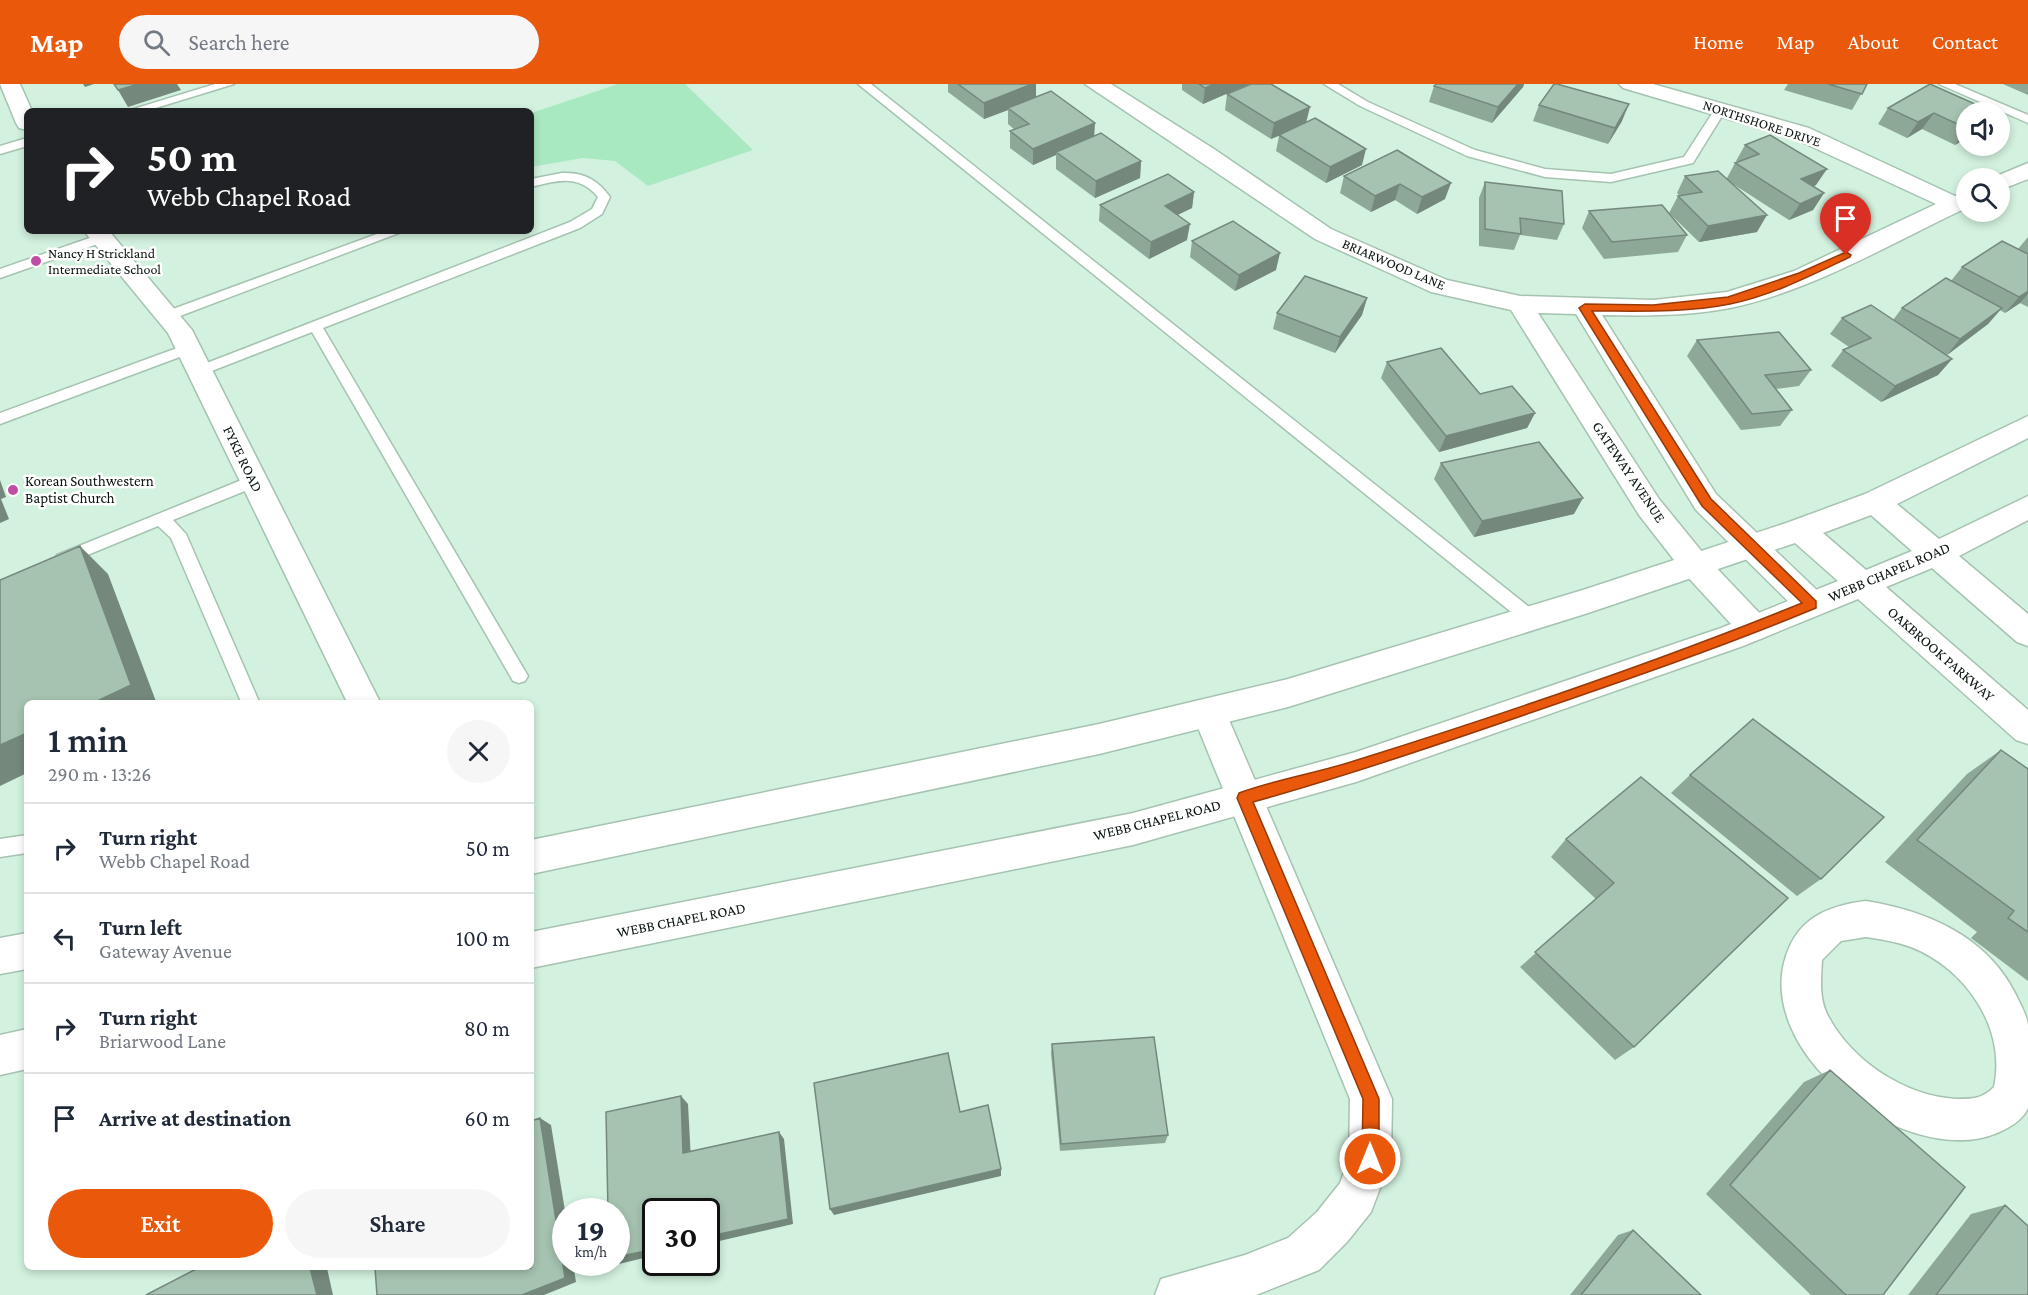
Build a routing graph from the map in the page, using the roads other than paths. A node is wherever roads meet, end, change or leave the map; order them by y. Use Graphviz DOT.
graph roads {
  1 [pos="9,84"];
  2 [pos="228,84"];
  3 [pos="864,84"];
  4 [pos="1096,84"];
  5 [pos="1330,84"];
  6 [pos="1630,84"];
  7 [pos="1945,84"];
  8 [pos="144,108"];
  9 [pos="1721,108"];
  10 [pos="24,116"];
  11 [pos="2028,119"];
  12 [pos="24,143"];
  13 [pos="0,150"];
  14 [pos="2028,170"];
  15 [pos="2010,178"];
  16 [pos="534,182"];
  17 [pos="1956,199"];
  18 [pos="1956,203"];
  19 [pos="389,234"];
  20 [pos="98,235"];
  21 [pos="0,274"];
  22 [pos="1520,304"];
  23 [pos="1585,308"];
  24 [pos="167,316"];
  25 [pos="315,326"];
  26 [pos="193,360"];
  27 [pos="0,419"];
  28 [pos="2028,426"];
  29 [pos="254,481"];
  30 [pos="1875,502"];
  31 [pos="2028,507"];
  32 [pos="160,519"];
  33 [pos="1800,530"];
  34 [pos="1752,546"];
  35 [pos="1936,554"];
  36 [pos="1696,566"];
  37 [pos="42,568"];
  38 [pos="1860,584"];
  39 [pos="1811,604"];
  40 [pos="1532,619"];
  41 [pos="1754,628"];
  42 [pos="2028,633"];
  43 [pos="519,676"];
  44 [pos="249,700"];
  45 [pos="363,700"];
  46 [pos="1209,713"];
  47 [pos="2028,730"];
  48 [pos="1244,798"];
  49 [pos="24,844"];
  50 [pos="0,848"];
  51 [pos="534,856"];
  52 [pos="534,949"];
  53 [pos="24,952"];
  54 [pos="0,956"];
  55 [pos="24,1050"];
  56 [pos="0,1055"];
  57 [pos="2023,1091"];
  58 [pos="1177,1295"];
  1 -- 10 [label="street"];
  2 -- 8 [label="lane"];
  3 -- 40 [label="lane"];
  4 -- 22 [label="street, BRIARWOOD LANE"];
  5 -- 9 [label="lane"];
  6 -- 9 [label="street, NORTHSHORE DRIVE"];
  7 -- 11 [label="lane"];
  9 -- 17 [label="street, NORTHSHORE DRIVE"];
  12 -- 13 [label="lane"];
  14 -- 15 [label="street"];
  16 -- 25 [label="lane"];
  18 -- 23 [label="street, BRIARWOOD LANE"];
  19 -- 24 [label="lane"];
  20 -- 21 [label="lane"];
  20 -- 24 [label="street, FYKE ROAD"];
  22 -- 23 [label="street, BRIARWOOD LANE"];
  22 -- 36 [label="street, GATEWAY AVENUE"];
  23 -- 34 [label="street"];
  24 -- 26 [label="street, FYKE ROAD"];
  25 -- 26 [label="lane"];
  25 -- 43 [label="lane"];
  26 -- 27 [label="lane"];
  26 -- 29 [label="street, FYKE ROAD"];
  28 -- 30 [label="street"];
  29 -- 32 [label="lane"];
  29 -- 45 [label="street, FYKE ROAD"];
  30 -- 33 [label="street"];
  30 -- 35 [label="street"];
  31 -- 35 [label="street, WEBB CHAPEL ROAD"];
  32 -- 37 [label="lane"];
  32 -- 44 [label="lane"];
  33 -- 34 [label="street"];
  33 -- 38 [label="street, OAKBROOK PARKWAY"];
  34 -- 36 [label="street"];
  34 -- 39 [label="street"];
  35 -- 38 [label="street, WEBB CHAPEL ROAD"];
  35 -- 42 [label="street"];
  36 -- 40 [label="street"];
  36 -- 41 [label="street, GATEWAY AVENUE"];
  38 -- 39 [label="street, WEBB CHAPEL ROAD"];
  38 -- 47 [label="street, OAKBROOK PARKWAY"];
  39 -- 41 [label="street, WEBB CHAPEL ROAD"];
  40 -- 46 [label="street"];
  41 -- 48 [label="street, WEBB CHAPEL ROAD"];
  46 -- 48 [label="street"];
  46 -- 51 [label="street"];
  48 -- 52 [label="street, WEBB CHAPEL ROAD"];
  48 -- 58 [label="street"];
  49 -- 50 [label="lane"];
  53 -- 54 [label="street"];
  55 -- 56 [label="street"];
  57 -- 57 [label="street"];
}
